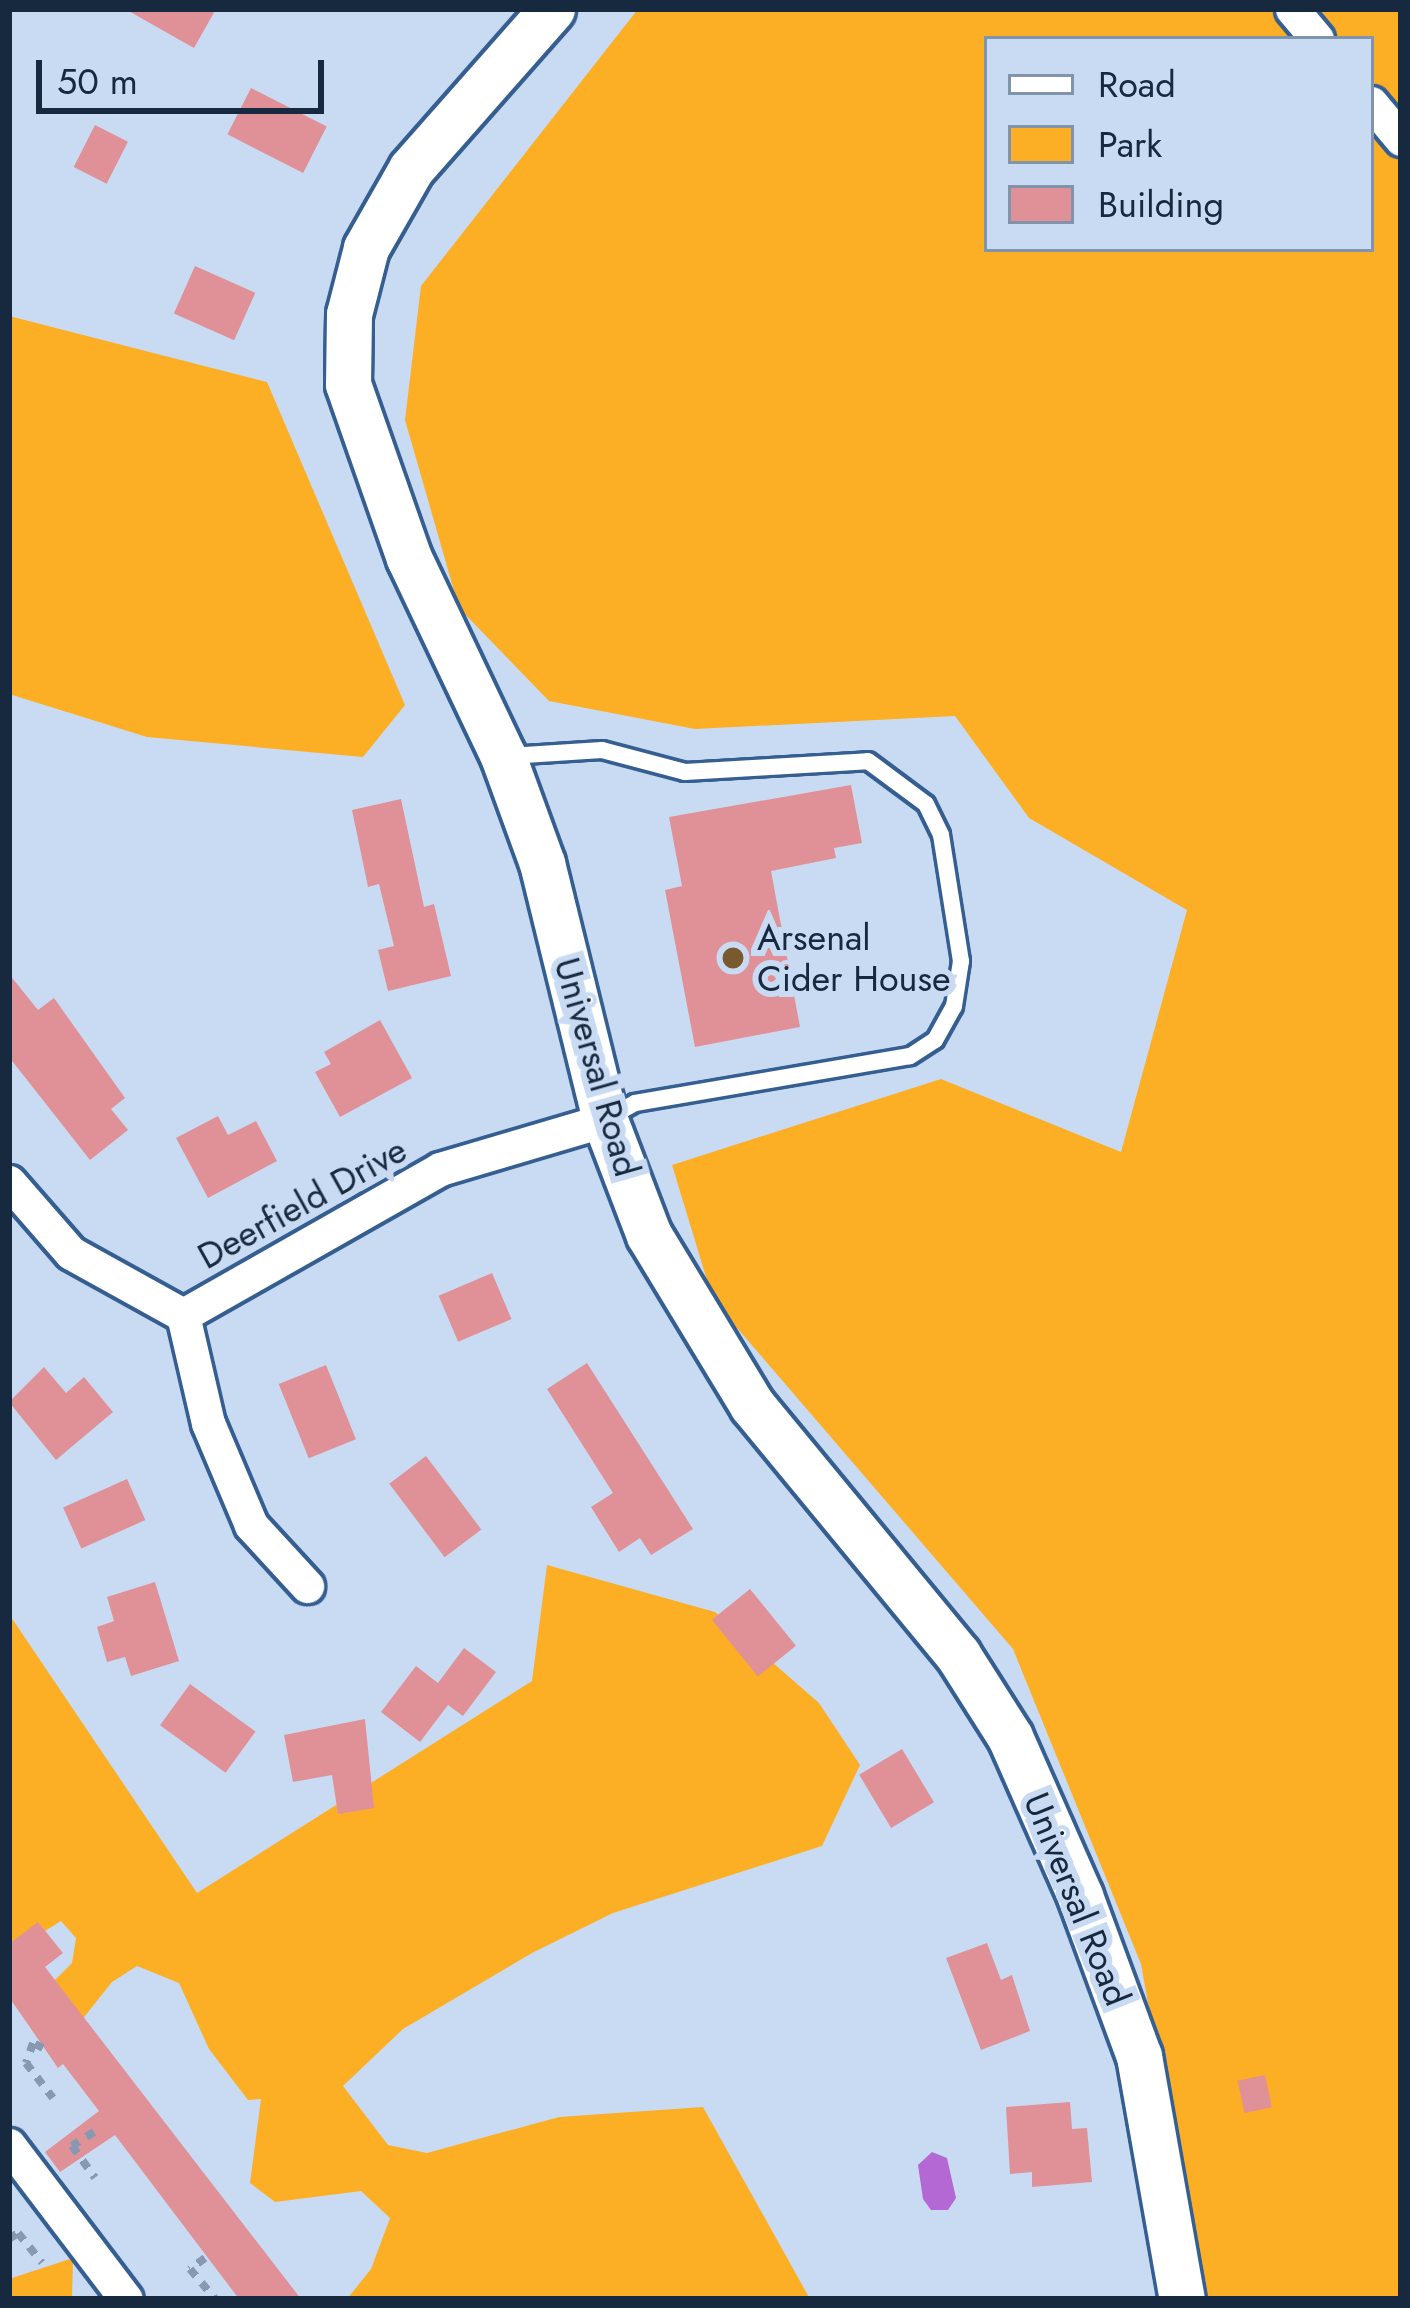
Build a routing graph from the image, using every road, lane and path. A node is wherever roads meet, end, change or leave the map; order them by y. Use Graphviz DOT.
graph roads {
  1 [pos="552,9"];
  2 [pos="1292,9"];
  3 [pos="1314,36"];
  4 [pos="1374,107"];
  5 [pos="1401,139"];
  6 [pos="503,756"];
  7 [pos="605,1120"];
  8 [pos="9,1182"];
  9 [pos="183,1315"];
  10 [pos="307,1586"];
  11 [pos="43,2048"];
  12 [pos="53,2098"];
  13 [pos="94,2132"];
  14 [pos="9,2145"];
  15 [pos="95,2178"];
  16 [pos="9,2240"];
  17 [pos="206,2258"];
  18 [pos="42,2264"];
  19 [pos="126,2299"];
  20 [pos="215,2299"];
  21 [pos="1182,2299"];
  1 -- 6 [label="street, Universal Road"];
  2 -- 3 [label="street"];
  4 -- 5 [label="street"];
  6 -- 7 [label="street, Universal Road"];
  6 -- 7 [label="lane"];
  7 -- 9 [label="street, Deerfield Drive"];
  7 -- 21 [label="street, Universal Road"];
  8 -- 9 [label="street, Deerfield Drive"];
  9 -- 10 [label="street"];
  11 -- 12 [label="path"];
  13 -- 15 [label="path"];
  14 -- 19 [label="street"];
  16 -- 18 [label="path"];
  17 -- 20 [label="path"];
}
